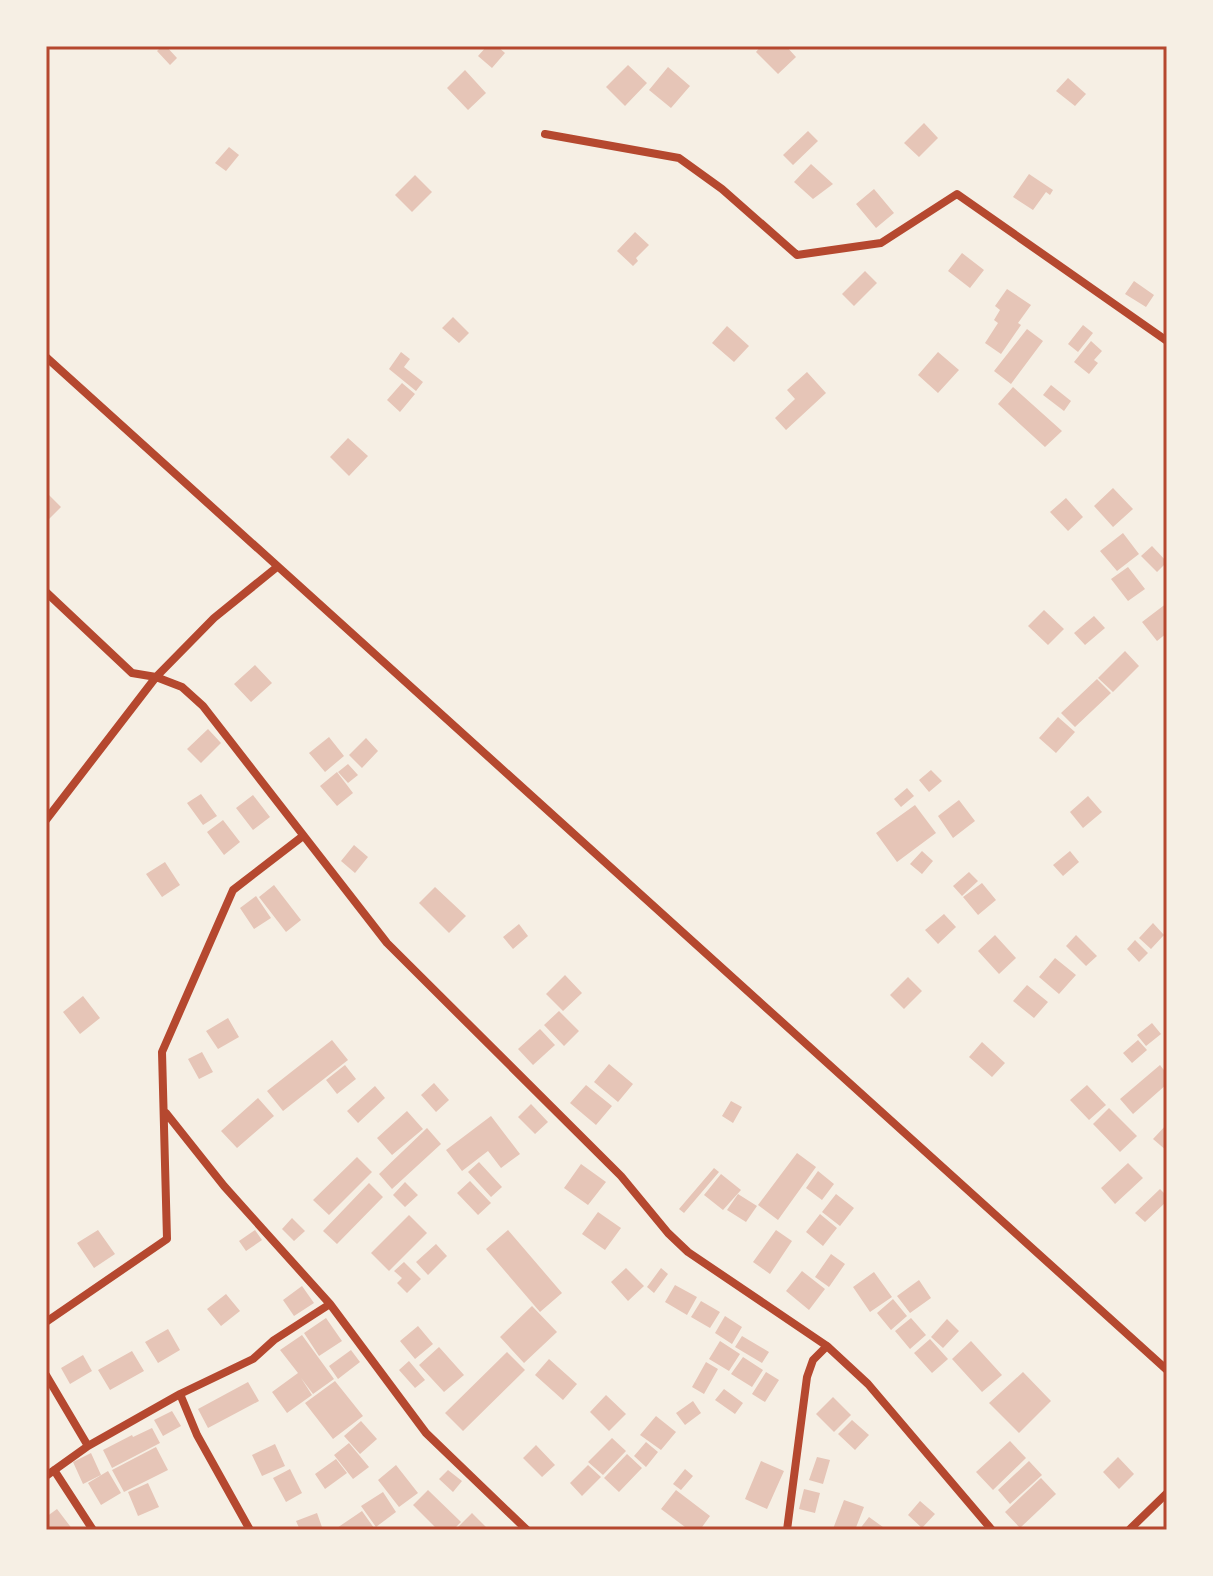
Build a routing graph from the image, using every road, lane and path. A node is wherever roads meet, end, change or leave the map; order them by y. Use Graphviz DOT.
graph roads {
  1 [pos="545,134"];
  2 [pos="1167,341"];
  3 [pos="46,357"];
  4 [pos="277,567"];
  5 [pos="46,592"];
  6 [pos="156,677"];
  7 [pos="46,820"];
  8 [pos="303,836"];
  9 [pos="165,1112"];
  10 [pos="330,1304"];
  11 [pos="46,1322"];
  12 [pos="827,1346"];
  13 [pos="1167,1370"];
  14 [pos="46,1375"];
  15 [pos="180,1394"];
  16 [pos="88,1446"];
  17 [pos="54,1470"];
  18 [pos="46,1476"];
  19 [pos="1167,1493"];
  20 [pos="93,1530"];
  21 [pos="250,1530"];
  22 [pos="527,1530"];
  23 [pos="787,1530"];
  24 [pos="992,1530"];
  25 [pos="1129,1530"];
  1 -- 2 [label="street"];
  3 -- 4 [label="street"];
  4 -- 6 [label="street"];
  4 -- 13 [label="street"];
  5 -- 6 [label="street"];
  6 -- 7 [label="street"];
  6 -- 8 [label="street"];
  8 -- 9 [label="street"];
  8 -- 12 [label="street"];
  9 -- 10 [label="street"];
  9 -- 11 [label="street"];
  10 -- 15 [label="street"];
  10 -- 22 [label="street"];
  12 -- 23 [label="street"];
  12 -- 24 [label="street"];
  14 -- 16 [label="street"];
  15 -- 16 [label="street"];
  15 -- 21 [label="street"];
  16 -- 17 [label="street"];
  17 -- 18 [label="street"];
  17 -- 20 [label="street"];
  19 -- 25 [label="street"];
}
